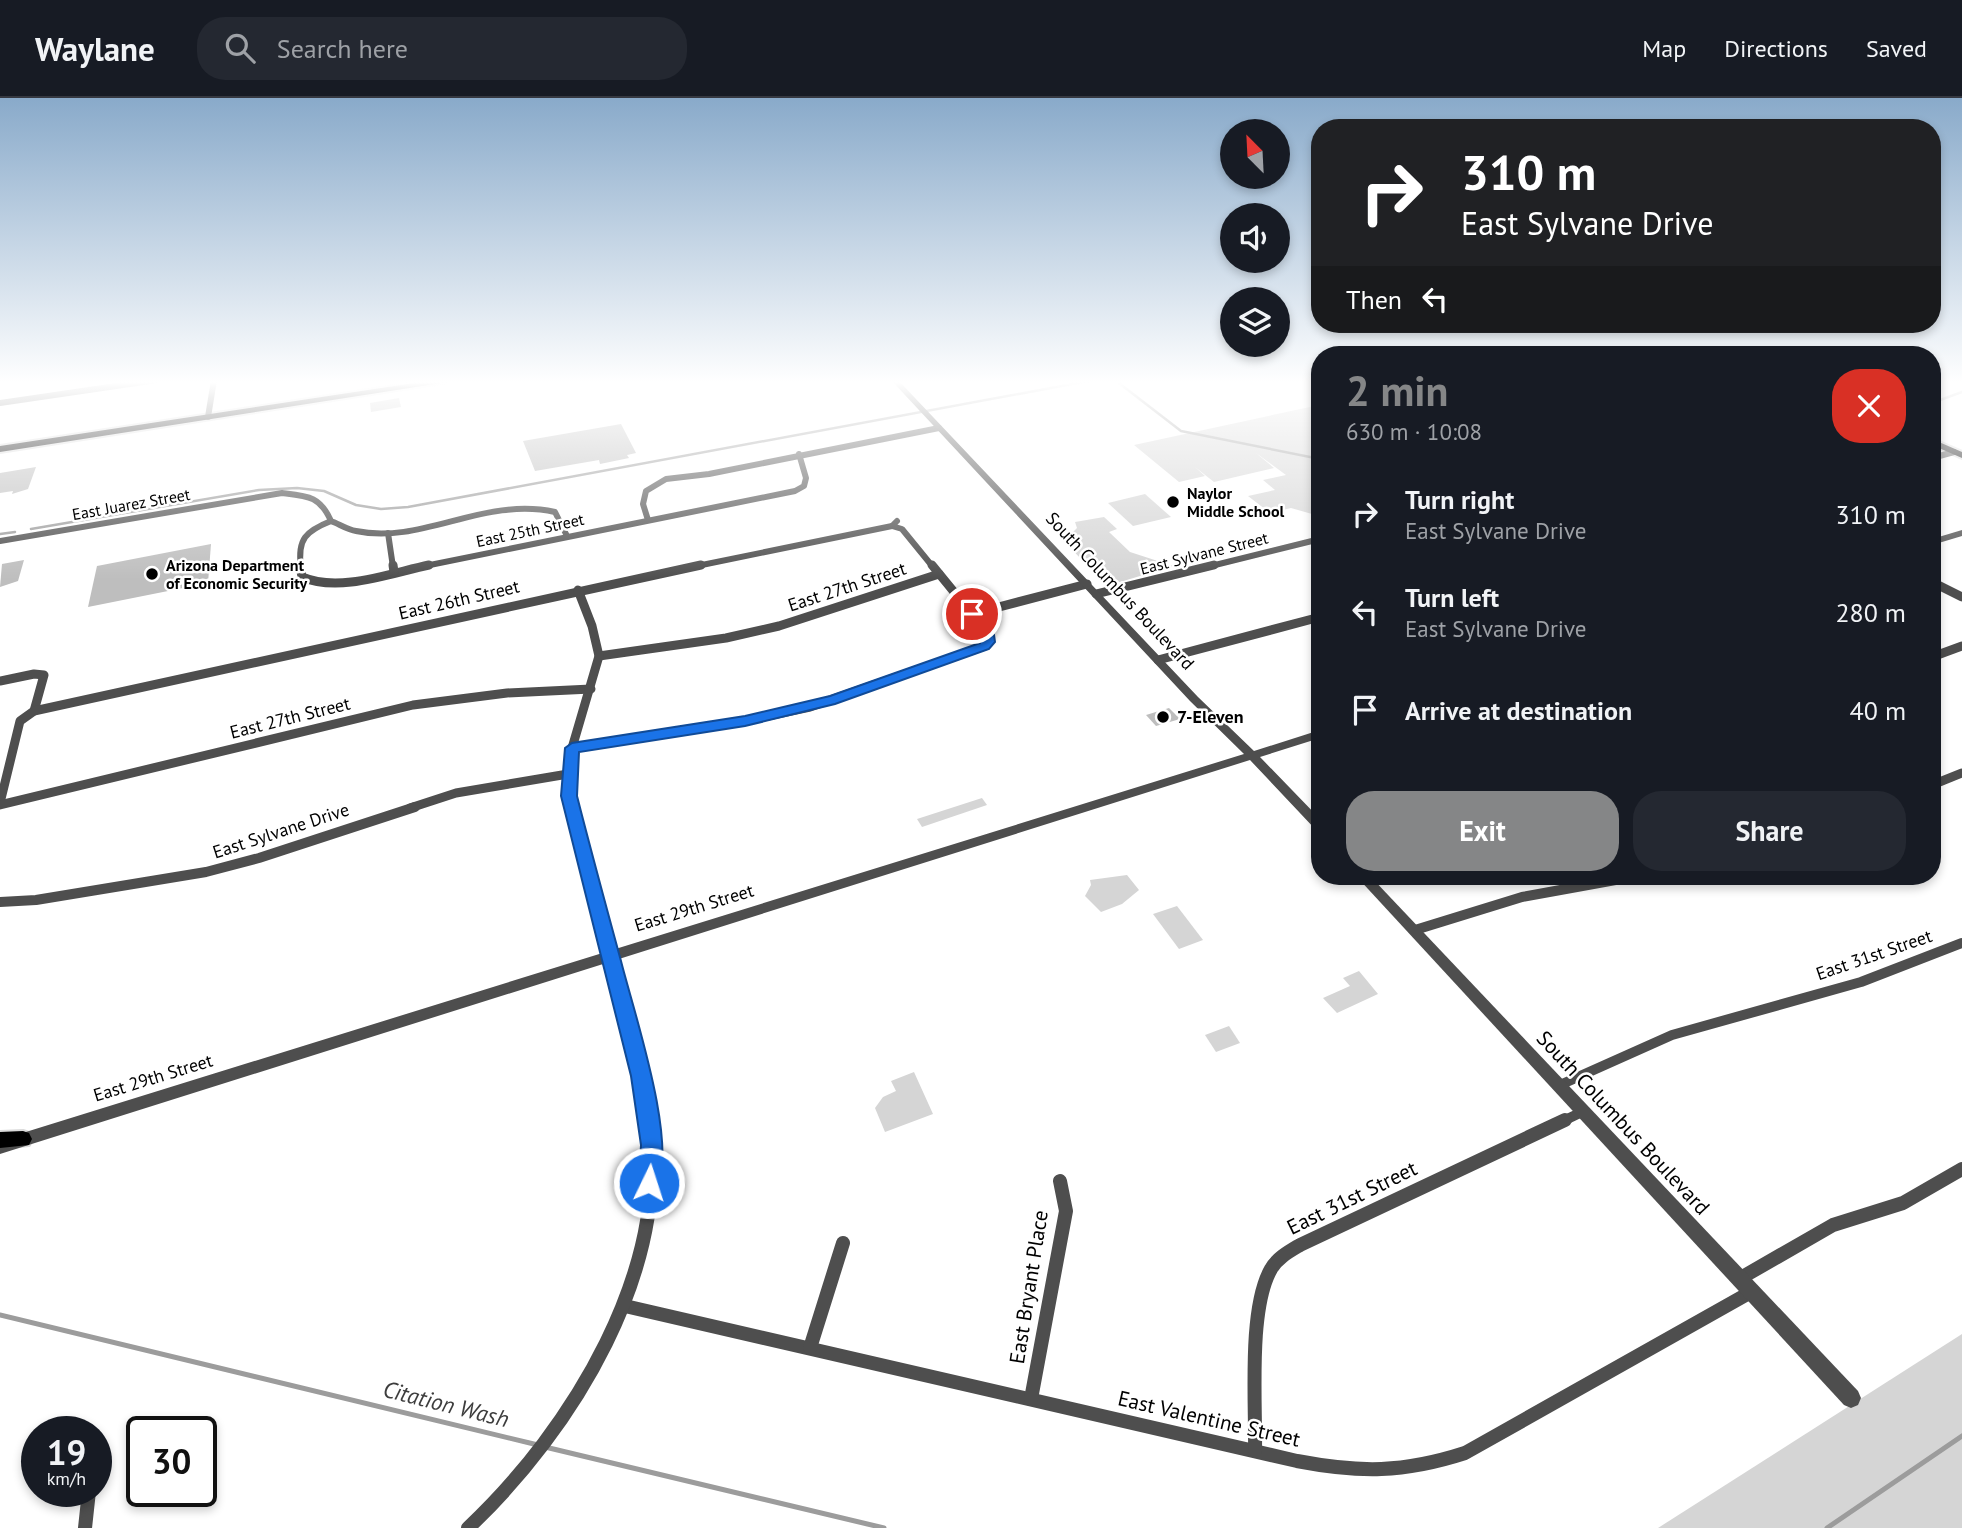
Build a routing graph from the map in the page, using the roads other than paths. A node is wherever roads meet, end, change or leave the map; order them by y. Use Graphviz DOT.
graph roads {
  1 [pos="837,447"];
  2 [pos="957,447"];
  3 [pos="1959,451"];
  4 [pos="799,454"];
  5 [pos="1941,456"];
  6 [pos="648,520"];
  7 [pos="331,521"];
  8 [pos="388,533"];
  9 [pos="1962,533"];
  10 [pos="567,536"];
  11 [pos="1941,539"];
  12 [pos="0,541"];
  13 [pos="1311,541"];
  14 [pos="394,572"];
  15 [pos="939,574"];
  16 [pos="1087,584"];
  17 [pos="1941,586"];
  18 [pos="578,590"];
  19 [pos="1096,594"];
  20 [pos="1962,597"];
  21 [pos="972,614"];
  22 [pos="1311,619"];
  23 [pos="1962,646"];
  24 [pos="1941,654"];
  25 [pos="599,656"];
  26 [pos="1158,660"];
  27 [pos="0,681"];
  28 [pos="591,690"];
  29 [pos="34,711"];
  30 [pos="1311,737"];
  31 [pos="572,748"];
  32 [pos="1252,755"];
  33 [pos="1962,773"];
  34 [pos="568,774"];
  35 [pos="1941,781"];
  36 [pos="0,804"];
  37 [pos="1311,817"];
  38 [pos="1371,885"];
  39 [pos="1583,885"];
  40 [pos="0,902"];
  41 [pos="1415,930"];
  42 [pos="1962,943"];
  43 [pos="610,955"];
  44 [pos="1560,1085"];
  45 [pos="1584,1111"];
  46 [pos="23,1139"];
  47 [pos="0,1140"];
  48 [pos="0,1147"];
  49 [pos="1962,1170"];
  50 [pos="1060,1181"];
  51 [pos="843,1242"];
  52 [pos="1739,1279"];
  53 [pos="1751,1292"];
  54 [pos="625,1306"];
  55 [pos="810,1349"];
  56 [pos="1851,1398"];
  57 [pos="1031,1399"];
  58 [pos="1255,1451"];
  59 [pos="87,1507"];
  60 [pos="85,1528"];
  61 [pos="468,1528"];
  1 -- 4 [label="street"];
  2 -- 16 [label="street, South Columbus Boulevard"];
  3 -- 5 [label="street"];
  4 -- 6 [label="street"];
  4 -- 6 [label="street, East 25th Street"];
  6 -- 10 [label="street, East 25th Street"];
  7 -- 8 [label="street"];
  7 -- 12 [label="street, East Juarez Street"];
  7 -- 14 [label="street, East 25th Street"];
  8 -- 10 [label="street"];
  8 -- 14 [label="street"];
  9 -- 11 [label="street"];
  10 -- 14 [label="street, East 25th Street"];
  13 -- 19 [label="street, East Sylvane Street"];
  15 -- 18 [label="street, East 26th Street"];
  15 -- 21 [label="street"];
  15 -- 25 [label="street, East 27th Street"];
  16 -- 19 [label="street, South Columbus Boulevard"];
  16 -- 21 [label="street"];
  17 -- 20 [label="street"];
  18 -- 25 [label="street"];
  18 -- 29 [label="street, East 26th Street"];
  19 -- 26 [label="street, South Columbus Boulevard"];
  21 -- 31 [label="street"];
  22 -- 26 [label="street"];
  23 -- 24 [label="street"];
  25 -- 28 [label="street"];
  26 -- 32 [label="street, South Columbus Boulevard"];
  27 -- 29 [label="street"];
  28 -- 31 [label="street"];
  28 -- 36 [label="street, East 27th Street"];
  29 -- 36 [label="street"];
  30 -- 32 [label="street, East 29th Street"];
  31 -- 34 [label="street"];
  32 -- 37 [label="street, South Columbus Boulevard"];
  32 -- 43 [label="street, East 29th Street"];
  33 -- 35 [label="street"];
  34 -- 40 [label="street, East Sylvane Drive"];
  34 -- 43 [label="street"];
  38 -- 41 [label="street, South Columbus Boulevard"];
  39 -- 41 [label="street"];
  41 -- 44 [label="street, South Columbus Boulevard"];
  42 -- 44 [label="street, East 31st Street"];
  43 -- 46 [label="street, East 29th Street"];
  43 -- 54 [label="street"];
  44 -- 45 [label="street, South Columbus Boulevard"];
  45 -- 52 [label="street, South Columbus Boulevard"];
  45 -- 58 [label="street, East 31st Street"];
  46 -- 47 [label="main road"];
  46 -- 48 [label="street, East 29th Street"];
  49 -- 52 [label="street"];
  50 -- 57 [label="street, East Bryant Place"];
  51 -- 55 [label="street"];
  52 -- 53 [label="street, South Columbus Boulevard"];
  53 -- 56 [label="street, South Columbus Boulevard"];
  53 -- 58 [label="street, East Valentine Street"];
  54 -- 55 [label="street, East Valentine Street"];
  54 -- 61 [label="street"];
  55 -- 57 [label="street, East Valentine Street"];
  57 -- 58 [label="street, East Valentine Street"];
  59 -- 60 [label="street"];
}
